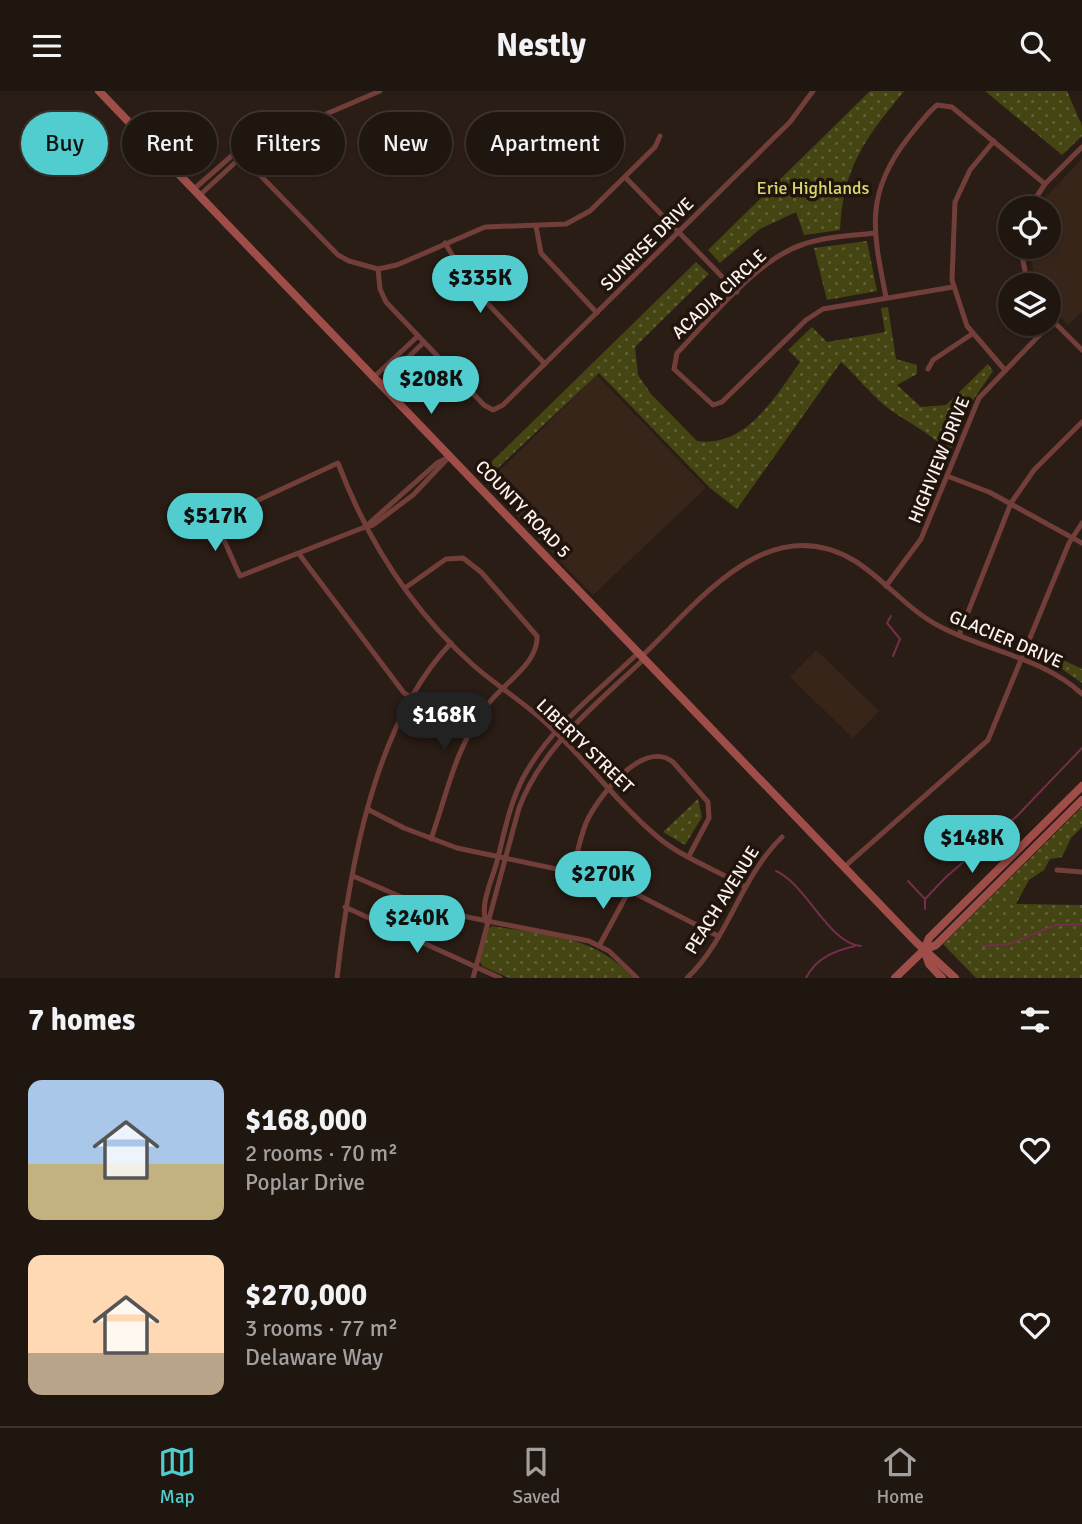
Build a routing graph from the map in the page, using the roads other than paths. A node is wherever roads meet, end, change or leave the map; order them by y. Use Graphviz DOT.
graph roads {
  1 [pos="99,91"];
  2 [pos="380,91"];
  3 [pos="813,91"];
  4 [pos="332,112"];
  5 [pos="660,136"];
  6 [pos="994,141"];
  7 [pos="1082,147"];
  8 [pos="231,165"];
  9 [pos="260,175"];
  10 [pos="625,177"];
  11 [pos="1045,184"];
  12 [pos="197,192"];
  13 [pos="1037,196"];
  14 [pos="536,226"];
  15 [pos="678,233"];
  16 [pos="874,233"];
  17 [pos="446,243"];
  18 [pos="378,269"];
  19 [pos="953,287"];
  20 [pos="737,292"];
  21 [pos="886,297"];
  22 [pos="597,313"];
  23 [pos="1061,329"];
  24 [pos="972,334"];
  25 [pos="418,336"];
  26 [pos="1035,336"];
  27 [pos="424,342"];
  28 [pos="1082,350"];
  29 [pos="545,363"];
  30 [pos="929,369"];
  31 [pos="1004,369"];
  32 [pos="377,380"];
  33 [pos="1082,422"];
  34 [pos="450,456"];
  35 [pos="947,476"];
  36 [pos="1011,503"];
  37 [pos="1082,523"];
  38 [pos="365,527"];
  39 [pos="1072,537"];
  40 [pos="1082,543"];
  41 [pos="299,554"];
  42 [pos="886,586"];
  43 [pos="405,588"];
  44 [pos="959,635"];
  45 [pos="451,643"];
  46 [pos="642,655"];
  47 [pos="1023,660"];
  48 [pos="501,689"];
  49 [pos="1082,694"];
  50 [pos="411,697"];
  51 [pos="556,732"];
  52 [pos="562,738"];
  53 [pos="1082,786"];
  54 [pos="610,788"];
  55 [pos="1082,800"];
  56 [pos="369,810"];
  57 [pos="782,837"];
  58 [pos="431,839"];
  59 [pos="689,856"];
  60 [pos="497,858"];
  61 [pos="505,860"];
  62 [pos="844,867"];
  63 [pos="573,870"];
  64 [pos="1057,870"];
  65 [pos="1082,872"];
  66 [pos="353,876"];
  67 [pos="744,886"];
  68 [pos="630,889"];
  69 [pos="345,907"];
  70 [pos="486,922"];
  71 [pos="718,936"];
  72 [pos="599,946"];
  73 [pos="923,950"];
  74 [pos="475,968"];
  75 [pos="337,976"];
  76 [pos="346,978"];
  77 [pos="473,978"];
  78 [pos="500,978"];
  79 [pos="637,978"];
  80 [pos="687,978"];
  81 [pos="895,978"];
  82 [pos="942,978"];
  83 [pos="955,978"];
  1 -- 12 [label="street, COUNTY ROAD 5"];
  2 -- 4 [label="street"];
  3 -- 15 [label="street, SUNRISE DRIVE"];
  5 -- 10 [label="street"];
  6 -- 11 [label="street"];
  6 -- 16 [label="street"];
  6 -- 19 [label="street"];
  7 -- 11 [label="street"];
  8 -- 12 [label="street"];
  9 -- 18 [label="street"];
  10 -- 14 [label="street"];
  10 -- 15 [label="street"];
  11 -- 13 [label="street"];
  12 -- 32 [label="street, COUNTY ROAD 5"];
  14 -- 17 [label="street"];
  14 -- 22 [label="street"];
  15 -- 20 [label="street"];
  15 -- 22 [label="street, SUNRISE DRIVE"];
  16 -- 20 [label="street, ACADIA CIRCLE"];
  16 -- 21 [label="street"];
  17 -- 18 [label="street"];
  17 -- 29 [label="street"];
  18 -- 25 [label="street"];
  19 -- 21 [label="street, ACADIA CIRCLE"];
  19 -- 24 [label="street"];
  20 -- 21 [label="street, ACADIA CIRCLE"];
  22 -- 29 [label="street, SUNRISE DRIVE"];
  23 -- 28 [label="street"];
  24 -- 30 [label="street"];
  24 -- 31 [label="street"];
  25 -- 27 [label="street"];
  25 -- 32 [label="street"];
  26 -- 31 [label="street, HIGHVIEW DRIVE"];
  27 -- 29 [label="street, SUNRISE DRIVE"];
  27 -- 32 [label="street"];
  31 -- 35 [label="street, HIGHVIEW DRIVE"];
  32 -- 34 [label="street, COUNTY ROAD 5"];
  33 -- 36 [label="street"];
  34 -- 38 [label="street"];
  34 -- 46 [label="street, COUNTY ROAD 5"];
  35 -- 36 [label="street"];
  35 -- 42 [label="street, HIGHVIEW DRIVE"];
  36 -- 39 [label="street"];
  36 -- 44 [label="street"];
  37 -- 39 [label="street"];
  38 -- 41 [label="street"];
  38 -- 41 [label="street, LIBERTY STREET"];
  38 -- 43 [label="street, LIBERTY STREET"];
  39 -- 40 [label="street"];
  39 -- 47 [label="street"];
  41 -- 50 [label="street"];
  42 -- 44 [label="street, GLACIER DRIVE"];
  42 -- 46 [label="street, GLACIER DRIVE"];
  43 -- 45 [label="street, LIBERTY STREET"];
  43 -- 48 [label="street"];
  44 -- 47 [label="street, GLACIER DRIVE"];
  45 -- 48 [label="street, LIBERTY STREET"];
  45 -- 50 [label="street"];
  46 -- 51 [label="street"];
  46 -- 52 [label="street"];
  46 -- 62 [label="street, COUNTY ROAD 5"];
  47 -- 49 [label="street, GLACIER DRIVE"];
  47 -- 62 [label="street"];
  48 -- 51 [label="street, LIBERTY STREET"];
  48 -- 58 [label="street"];
  50 -- 56 [label="street"];
  51 -- 52 [label="street, LIBERTY STREET"];
  51 -- 60 [label="street"];
  52 -- 54 [label="street, LIBERTY STREET"];
  52 -- 61 [label="street"];
  53 -- 73 [label="street"];
  54 -- 59 [label="street, LIBERTY STREET"];
  54 -- 59 [label="street"];
  54 -- 63 [label="street"];
  55 -- 73 [label="street"];
  56 -- 58 [label="street"];
  56 -- 66 [label="street"];
  57 -- 67 [label="street, PEACH AVENUE"];
  58 -- 60 [label="street"];
  59 -- 67 [label="street, LIBERTY STREET"];
  60 -- 61 [label="street"];
  60 -- 70 [label="street"];
  61 -- 63 [label="street"];
  61 -- 70 [label="street"];
  62 -- 73 [label="street, COUNTY ROAD 5"];
  63 -- 68 [label="street"];
  64 -- 65 [label="street"];
  66 -- 69 [label="street"];
  66 -- 70 [label="street"];
  67 -- 71 [label="street, PEACH AVENUE"];
  68 -- 71 [label="street"];
  68 -- 72 [label="street"];
  69 -- 74 [label="street"];
  69 -- 75 [label="street"];
  70 -- 72 [label="street"];
  70 -- 74 [label="street"];
  71 -- 80 [label="street, PEACH AVENUE"];
  72 -- 79 [label="street"];
  73 -- 81 [label="street"];
  73 -- 82 [label="street, COUNTY ROAD 5"];
  73 -- 83 [label="street, COUNTY ROAD 5"];
  74 -- 77 [label="street"];
  74 -- 78 [label="street"];
  75 -- 76 [label="street"];
}
